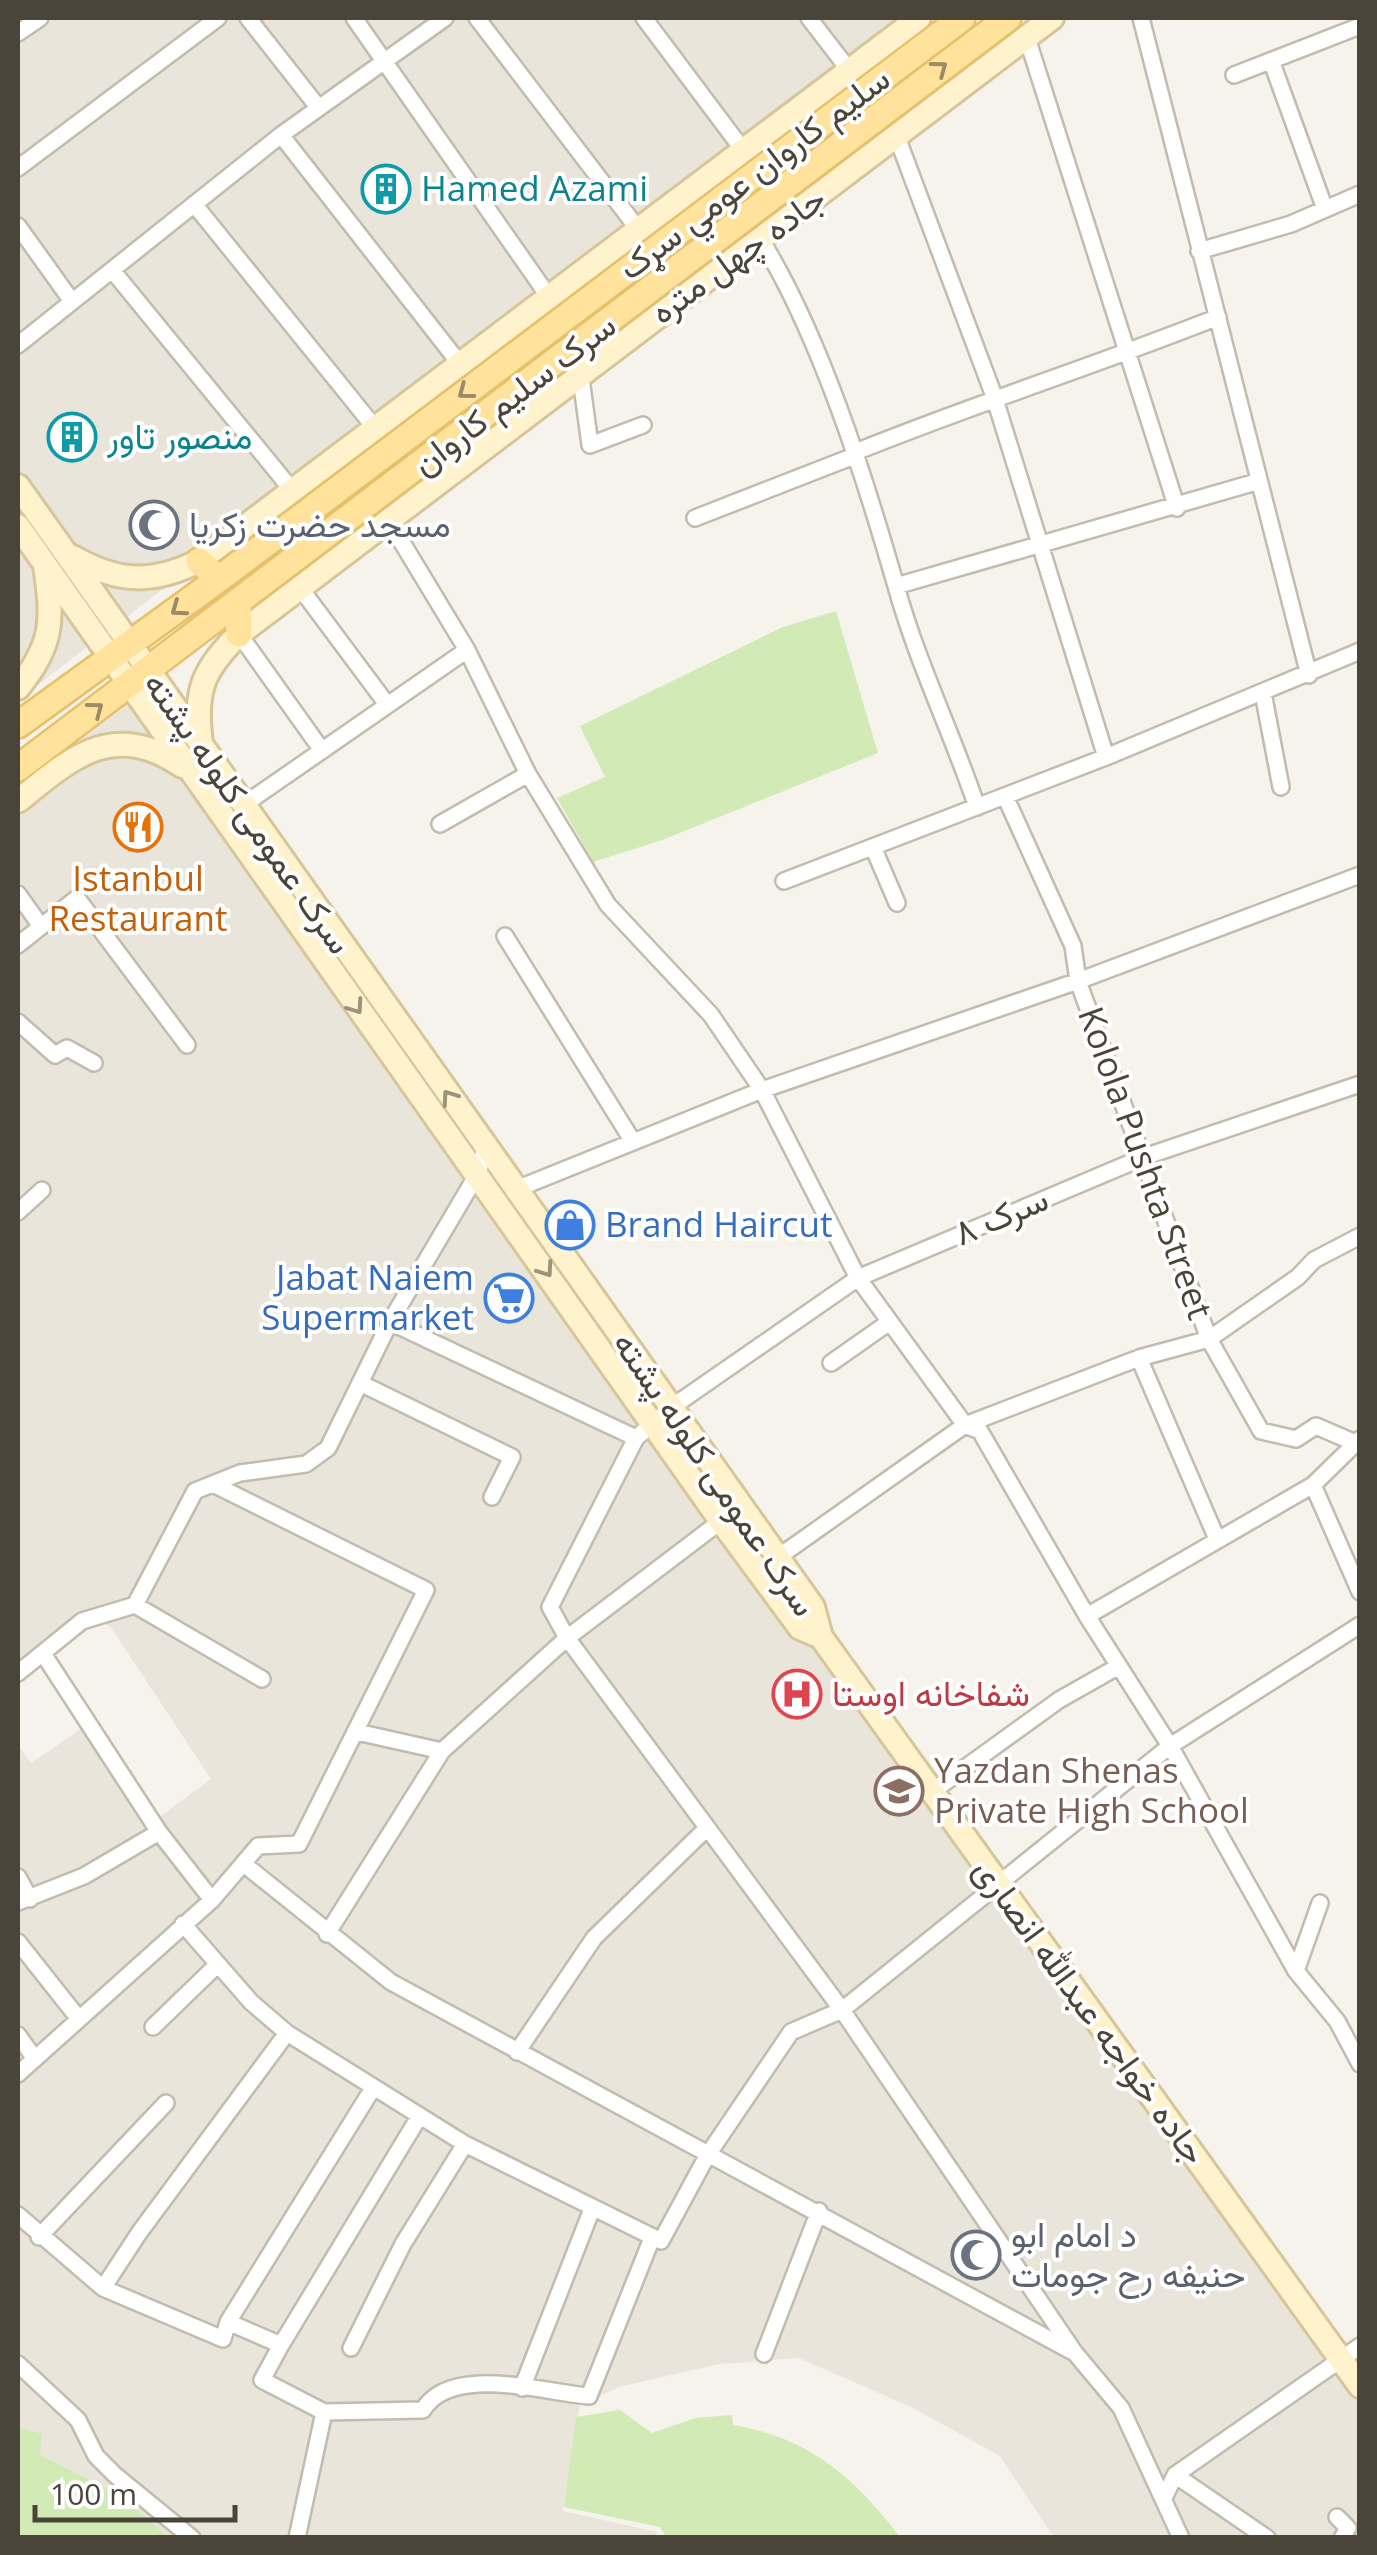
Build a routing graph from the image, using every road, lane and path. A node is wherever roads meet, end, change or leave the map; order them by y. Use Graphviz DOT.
graph roads {
  1 [pos="40,18"];
  2 [pos="218,18"];
  3 [pos="248,18"];
  4 [pos="354,18"];
  5 [pos="445,18"];
  6 [pos="478,18"];
  7 [pos="644,18"];
  8 [pos="809,18"];
  9 [pos="919,18"];
  10 [pos="962,18"];
  11 [pos="1008,18"];
  12 [pos="1052,18"];
  13 [pos="1141,18"];
  14 [pos="1360,26"];
  15 [pos="18,33"];
  16 [pos="1026,38"];
  17 [pos="384,60"];
  18 [pos="1272,63"];
  19 [pos="849,70"];
  20 [pos="1234,76"];
  21 [pos="318,107"];
  22 [pos="282,135"];
  23 [pos="804,136"];
  24 [pos="897,137"];
  25 [pos="743,150"];
  26 [pos="820,158"];
  27 [pos="18,168"];
  28 [pos="1360,194"];
  29 [pos="194,204"];
  30 [pos="1325,209"];
  31 [pos="18,226"];
  32 [pos="638,229"];
  33 [pos="760,240"];
  34 [pos="1199,251"];
  35 [pos="112,270"];
  36 [pos="549,297"];
  37 [pos="70,300"];
  38 [pos="1218,317"];
  39 [pos="18,344"];
  40 [pos="1129,352"];
  41 [pos="460,364"];
  42 [pos="580,371"];
  43 [pos="994,396"];
  44 [pos="643,425"];
  45 [pos="376,428"];
  46 [pos="853,454"];
  47 [pos="1256,482"];
  48 [pos="18,486"];
  49 [pos="292,490"];
  50 [pos="1177,508"];
  51 [pos="695,518"];
  52 [pos="390,521"];
  53 [pos="18,526"];
  54 [pos="1040,546"];
  55 [pos="54,557"];
  56 [pos="199,561"];
  57 [pos="219,579"];
  58 [pos="896,586"];
  59 [pos="301,588"];
  60 [pos="238,603"];
  61 [pos="239,634"];
  62 [pos="121,650"];
  63 [pos="467,650"];
  64 [pos="1360,650"];
  65 [pos="1309,675"];
  66 [pos="140,677"];
  67 [pos="18,688"];
  68 [pos="1263,693"];
  69 [pos="386,703"];
  70 [pos="22,714"];
  71 [pos="202,747"];
  72 [pos="321,749"];
  73 [pos="59,750"];
  74 [pos="1106,757"];
  75 [pos="18,768"];
  76 [pos="189,771"];
  77 [pos="528,774"];
  78 [pos="1281,787"];
  79 [pos="1005,796"];
  80 [pos="18,801"];
  81 [pos="242,806"];
  82 [pos="977,807"];
  83 [pos="440,824"];
  84 [pos="873,847"];
  85 [pos="1360,875"];
  86 [pos="784,881"];
  87 [pos="18,894"];
  88 [pos="897,903"];
  89 [pos="40,925"];
  90 [pos="505,936"];
  91 [pos="18,945"];
  92 [pos="1078,981"];
  93 [pos="18,1022"];
  94 [pos="187,1045"];
  95 [pos="94,1063"];
  96 [pos="1360,1084"];
  97 [pos="762,1090"];
  98 [pos="632,1140"];
  99 [pos="485,1148"];
  100 [pos="1144,1157"];
  101 [pos="478,1172"];
  102 [pos="42,1190"];
  103 [pos="514,1190"];
  104 [pos="18,1212"];
  105 [pos="1360,1236"];
  106 [pos="858,1278"];
  107 [pos="390,1322"];
  108 [pos="888,1322"];
  109 [pos="1209,1339"];
  110 [pos="1138,1358"];
  111 [pos="831,1363"];
  112 [pos="360,1383"];
  113 [pos="672,1407"];
  114 [pos="965,1425"];
  115 [pos="644,1431"];
  116 [pos="1356,1440"];
  117 [pos="213,1484"];
  118 [pos="1313,1485"];
  119 [pos="492,1497"];
  120 [pos="721,1520"];
  121 [pos="1217,1538"];
  122 [pos="776,1558"];
  123 [pos="1360,1592"];
  124 [pos="135,1605"];
  125 [pos="1086,1616"];
  126 [pos="1360,1625"];
  127 [pos="821,1636"];
  128 [pos="568,1638"];
  129 [pos="44,1655"];
  130 [pos="1119,1666"];
  131 [pos="18,1673"];
  132 [pos="262,1680"];
  133 [pos="357,1732"];
  134 [pos="1170,1746"];
  135 [pos="442,1751"];
  136 [pos="933,1790"];
  137 [pos="707,1828"];
  138 [pos="159,1832"];
  139 [pos="245,1865"];
  140 [pos="18,1877"];
  141 [pos="997,1881"];
  142 [pos="212,1900"];
  143 [pos="24,1901"];
  144 [pos="1320,1903"];
  145 [pos="183,1924"];
  146 [pos="327,1934"];
  147 [pos="18,1942"];
  148 [pos="217,1964"];
  149 [pos="1296,1971"];
  150 [pos="842,2010"];
  151 [pos="80,2018"];
  152 [pos="154,2028"];
  153 [pos="287,2033"];
  154 [pos="18,2036"];
  155 [pos="516,2052"];
  156 [pos="1358,2057"];
  157 [pos="36,2059"];
  158 [pos="18,2074"];
  159 [pos="373,2088"];
  160 [pos="166,2103"];
  161 [pos="419,2116"];
  162 [pos="466,2144"];
  163 [pos="707,2156"];
  164 [pos="592,2209"];
  165 [pos="819,2211"];
  166 [pos="18,2216"];
  167 [pos="39,2237"];
  168 [pos="652,2238"];
  169 [pos="104,2288"];
  170 [pos="228,2322"];
  171 [pos="281,2346"];
  172 [pos="351,2348"];
  173 [pos="1075,2352"];
  174 [pos="1351,2353"];
  175 [pos="764,2354"];
  176 [pos="18,2364"];
  177 [pos="1360,2386"];
  178 [pos="522,2388"];
  179 [pos="324,2412"];
  180 [pos="1175,2475"];
  181 [pos="1164,2498"];
  182 [pos="1337,2517"];
  183 [pos="192,2538"];
  184 [pos="296,2538"];
  185 [pos="1181,2538"];
  186 [pos="1266,2538"];
  187 [pos="1342,2538"];
  1 -- 15 [label="street"];
  2 -- 27 [label="street"];
  3 -- 21 [label="street"];
  4 -- 17 [label="street"];
  5 -- 17 [label="street"];
  6 -- 32 [label="street"];
  7 -- 25 [label="street"];
  8 -- 19 [label="street"];
  9 -- 19 [label="main road"];
  10 -- 23 [label="main road, سلیم کاروان عومي سړک"];
  26 -- 11 [label="main road, سرک سلیم کاروان, one-way"];
  12 -- 16 [label="main road, جاده چهل متره"];
  13 -- 34 [label="street"];
  14 -- 18 [label="street"];
  16 -- 24 [label="main road, جاده چهل متره"];
  16 -- 40 [label="street"];
  17 -- 21 [label="street"];
  17 -- 36 [label="street"];
  18 -- 20 [label="street"];
  18 -- 30 [label="street"];
  19 -- 25 [label="main road"];
  21 -- 22 [label="street"];
  22 -- 29 [label="street"];
  22 -- 41 [label="street"];
  23 -- 26 [label="main road"];
  23 -- 57 [label="main road, سلیم کاروان عومي سړک, one-way"];
  24 -- 33 [label="main road, جاده چهل متره"];
  24 -- 43 [label="street"];
  25 -- 32 [label="main road"];
  26 -- 60 [label="main road, سرک سلیم کاروان"];
  28 -- 30 [label="street"];
  29 -- 35 [label="street"];
  29 -- 45 [label="street"];
  30 -- 34 [label="street"];
  31 -- 37 [label="street"];
  32 -- 36 [label="main road"];
  33 -- 42 [label="main road, جاده چهل متره"];
  33 -- 46 [label="street"];
  34 -- 38 [label="street"];
  35 -- 37 [label="street"];
  35 -- 49 [label="street"];
  36 -- 41 [label="main road"];
  37 -- 39 [label="street"];
  38 -- 40 [label="street"];
  38 -- 47 [label="street"];
  40 -- 43 [label="street"];
  40 -- 50 [label="street"];
  41 -- 45 [label="main road"];
  42 -- 44 [label="street"];
  42 -- 52 [label="main road, جاده چهل متره"];
  43 -- 46 [label="street"];
  43 -- 54 [label="street"];
  45 -- 49 [label="main road"];
  46 -- 51 [label="street"];
  46 -- 58 [label="street"];
  47 -- 50 [label="street"];
  47 -- 65 [label="street"];
  48 -- 55 [label="main road, سرک عمومی کلوله پشته"];
  49 -- 56 [label="main road"];
  50 -- 54 [label="street"];
  52 -- 59 [label="main road, جاده چهل متره"];
  52 -- 63 [label="street"];
  53 -- 55 [label="main road, سرک عمومی کلوله پشته"];
  54 -- 58 [label="street"];
  54 -- 74 [label="street"];
  55 -- 56 [label="main road"];
  55 -- 62 [label="main road, سرک عمومی کلوله پشته"];
  55 -- 67 [label="main road"];
  56 -- 57 [label="main road"];
  57 -- 62 [label="main road, سلیم کاروان عومي سړک, one-way"];
  58 -- 82 [label="street"];
  59 -- 61 [label="main road, جاده چهل متره"];
  59 -- 69 [label="street"];
  60 -- 61 [label="main road"];
  60 -- 66 [label="main road, سرک سلیم کاروان"];
  61 -- 71 [label="main road, جاده چهل متره"];
  61 -- 72 [label="street"];
  62 -- 66 [label="main road, سرک عمومی کلوله پشته"];
  62 -- 70 [label="main road, سلیم کاروان عومي سړک"];
  63 -- 69 [label="street"];
  63 -- 77 [label="street"];
  64 -- 65 [label="street"];
  65 -- 68 [label="street"];
  66 -- 71 [label="main road, سرک عمومی کلوله پشته"];
  73 -- 66 [label="main road, سرک سلیم کاروان, one-way"];
  66 -- 76 [label="main road, سرک عمومی کلوله پشته"];
  68 -- 74 [label="street"];
  68 -- 78 [label="street"];
  69 -- 72 [label="street"];
  71 -- 81 [label="main road, سرک عمومی کلوله پشته"];
  72 -- 81 [label="street"];
  73 -- 75 [label="main road, سرک سلیم کاروان"];
  73 -- 76 [label="main road"];
  73 -- 80 [label="main road"];
  74 -- 79 [label="street"];
  76 -- 101 [label="main road, سرک عمومی کلوله پشته, one-way"];
  77 -- 83 [label="street"];
  77 -- 97 [label="street"];
  79 -- 82 [label="street"];
  79 -- 92 [label="street, Kolola Pushta Street"];
  99 -- 81 [label="main road, سرک عمومی کلوله پشته, one-way"];
  82 -- 84 [label="street"];
  84 -- 86 [label="street"];
  84 -- 88 [label="street"];
  85 -- 92 [label="street"];
  87 -- 89 [label="street"];
  89 -- 91 [label="street"];
  89 -- 94 [label="street"];
  90 -- 98 [label="street"];
  92 -- 97 [label="street"];
  92 -- 100 [label="street, Kolola Pushta Street"];
  93 -- 95 [label="street"];
  96 -- 100 [label="street, سرک ۸"];
  97 -- 98 [label="street"];
  97 -- 106 [label="street"];
  98 -- 103 [label="street"];
  99 -- 101 [label="street"];
  99 -- 103 [label="main road, سرک عمومی کلوله پشته"];
  100 -- 106 [label="street, سرک ۸"];
  100 -- 109 [label="street, Kolola Pushta Street"];
  101 -- 107 [label="street"];
  101 -- 115 [label="main road, سرک عمومی کلوله پشته, one-way"];
  102 -- 104 [label="street"];
  103 -- 113 [label="main road, سرک عمومی کلوله پشته"];
  105 -- 109 [label="street"];
  106 -- 108 [label="street"];
  106 -- 113 [label="street, سرک ۸"];
  107 -- 112 [label="street"];
  107 -- 115 [label="street"];
  108 -- 111 [label="street"];
  108 -- 114 [label="street"];
  109 -- 110 [label="street"];
  109 -- 116 [label="street, Kolola Pushta Street"];
  110 -- 114 [label="street"];
  110 -- 121 [label="street"];
  112 -- 117 [label="street"];
  112 -- 119 [label="street"];
  113 -- 115 [label="street, سرک ۸"];
  113 -- 122 [label="main road, سرک عمومی کلوله پشته"];
  114 -- 122 [label="street"];
  114 -- 125 [label="street"];
  115 -- 120 [label="main road, سرک عمومی کلوله پشته"];
  115 -- 128 [label="street"];
  116 -- 118 [label="street"];
  117 -- 124 [label="street"];
  117 -- 133 [label="street"];
  118 -- 121 [label="street"];
  118 -- 123 [label="street"];
  120 -- 127 [label="main road, سرک عمومی کلوله پشته"];
  120 -- 128 [label="street"];
  121 -- 125 [label="street"];
  122 -- 127 [label="main road, سرک عمومی کلوله پشته"];
  124 -- 129 [label="street"];
  124 -- 132 [label="street"];
  125 -- 130 [label="street"];
  126 -- 134 [label="street"];
  127 -- 136 [label="main road, جاده خواجه عبدالله انصاری"];
  128 -- 135 [label="street"];
  128 -- 137 [label="street"];
  129 -- 131 [label="street"];
  129 -- 138 [label="street"];
  130 -- 134 [label="street"];
  130 -- 136 [label="street"];
  133 -- 135 [label="street"];
  133 -- 139 [label="street"];
  134 -- 141 [label="street"];
  134 -- 149 [label="street"];
  135 -- 146 [label="street"];
  136 -- 141 [label="main road, جاده خواجه عبدالله انصاری"];
  137 -- 150 [label="street"];
  137 -- 155 [label="street"];
  138 -- 142 [label="street"];
  138 -- 143 [label="street"];
  139 -- 142 [label="street"];
  139 -- 146 [label="street"];
  140 -- 143 [label="street"];
  141 -- 150 [label="street"];
  141 -- 174 [label="main road, جاده خواجه عبدالله انصاری"];
  142 -- 145 [label="street"];
  144 -- 149 [label="street"];
  145 -- 148 [label="street"];
  145 -- 151 [label="street"];
  146 -- 155 [label="street"];
  147 -- 151 [label="street"];
  148 -- 152 [label="street"];
  148 -- 153 [label="street"];
  149 -- 156 [label="street"];
  150 -- 163 [label="street"];
  150 -- 173 [label="street"];
  151 -- 157 [label="street"];
  153 -- 159 [label="street"];
  153 -- 169 [label="street"];
  154 -- 157 [label="street"];
  155 -- 163 [label="street"];
  157 -- 158 [label="street"];
  159 -- 161 [label="street"];
  159 -- 170 [label="street"];
  160 -- 167 [label="street"];
  161 -- 162 [label="street"];
  161 -- 171 [label="street"];
  162 -- 164 [label="street"];
  162 -- 172 [label="street"];
  163 -- 165 [label="street"];
  163 -- 168 [label="street"];
  164 -- 168 [label="street"];
  164 -- 178 [label="street"];
  165 -- 173 [label="street"];
  165 -- 175 [label="street"];
  166 -- 167 [label="street"];
  167 -- 169 [label="street"];
  168 -- 178 [label="street"];
  169 -- 170 [label="street"];
  170 -- 171 [label="street"];
  171 -- 179 [label="street"];
  173 -- 181 [label="street"];
  174 -- 177 [label="main road, جاده خواجه عبدالله انصاری"];
  174 -- 180 [label="street"];
  176 -- 183 [label="street"];
  178 -- 179 [label="street"];
  179 -- 184 [label="street"];
  180 -- 181 [label="street"];
  180 -- 186 [label="street"];
  181 -- 185 [label="street"];
  182 -- 187 [label="street"];
}
